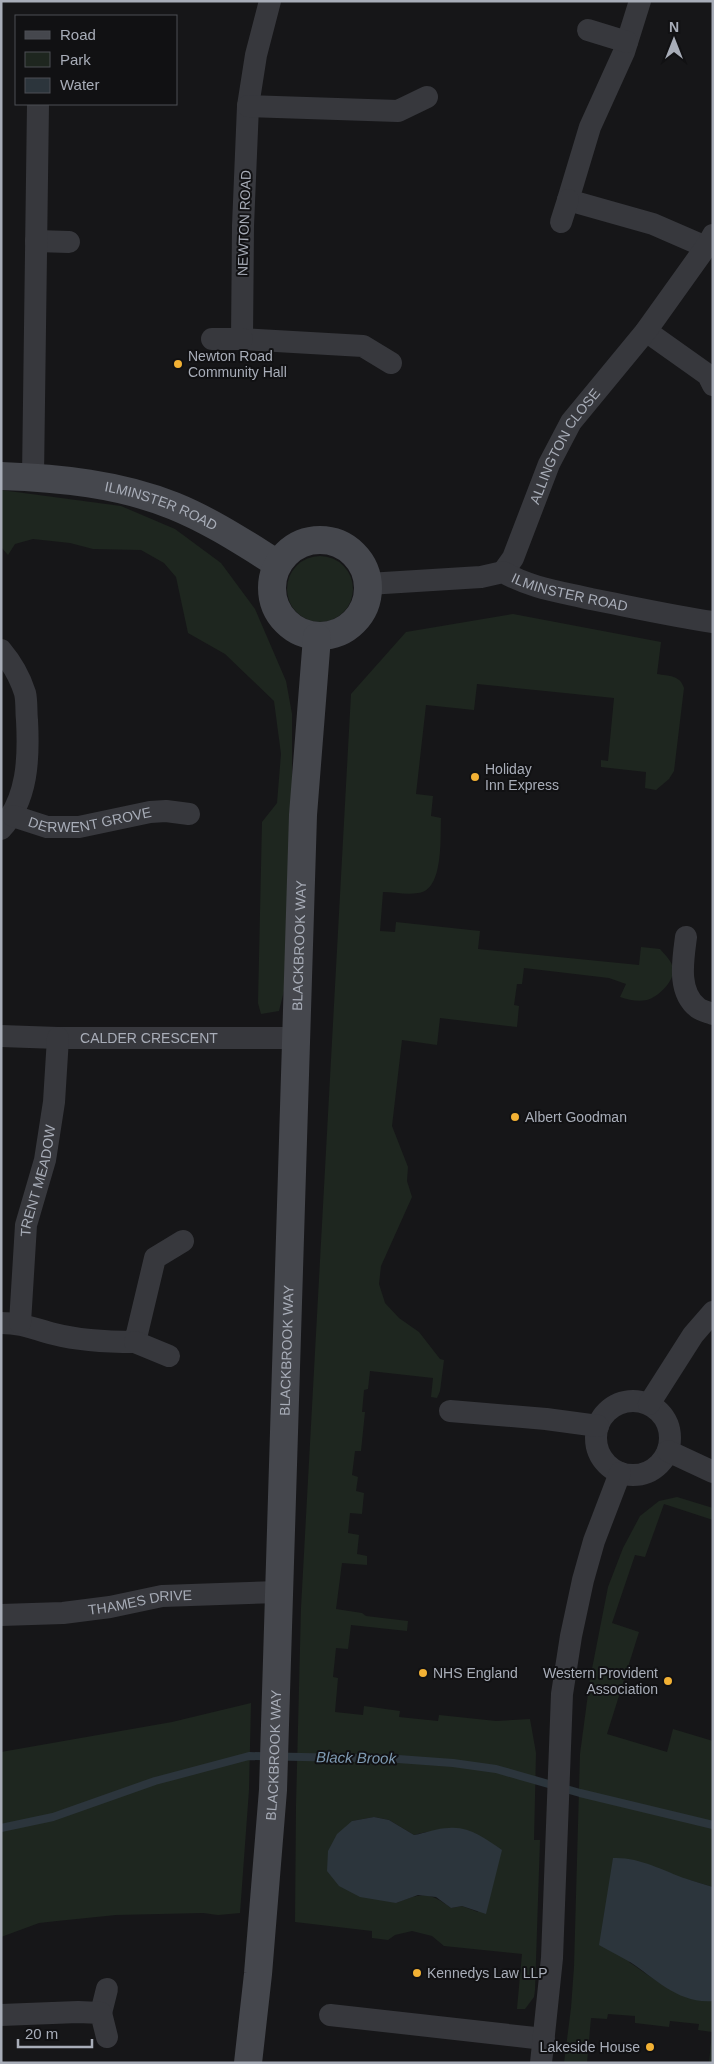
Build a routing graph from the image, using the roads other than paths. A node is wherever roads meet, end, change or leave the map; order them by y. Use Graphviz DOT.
graph roads {
  1 [pos="270,1"];
  2 [pos="640,1"];
  3 [pos="588,30"];
  4 [pos="628,42"];
  5 [pos="427,97"];
  6 [pos="38,105"];
  7 [pos="248,106"];
  8 [pos="568,200"];
  9 [pos="561,222"];
  10 [pos="36,241"];
  11 [pos="709,241"];
  12 [pos="69,242"];
  13 [pos="646,331"];
  14 [pos="212,339"];
  15 [pos="242,339"];
  16 [pos="391,363"];
  17 [pos="713,386"];
  18 [pos="1,476"];
  19 [pos="33,477"];
  20 [pos="278,564"];
  21 [pos="503,572"];
  22 [pos="368,584"];
  23 [pos="713,622"];
  24 [pos="317,637"];
  25 [pos="1,650"];
  26 [pos="189,814"];
  27 [pos="7,822"];
  28 [pos="686,938"];
  29 [pos="713,1014"];
  30 [pos="1,1036"];
  31 [pos="58,1038"];
  32 [pos="297,1038"];
  33 [pos="183,1241"];
  34 [pos="713,1312"];
  35 [pos="10,1323"];
  36 [pos="135,1342"];
  37 [pos="169,1356"];
  38 [pos="649,1404"];
  39 [pos="450,1411"];
  40 [pos="598,1426"];
  41 [pos="668,1452"];
  42 [pos="713,1472"];
  43 [pos="620,1473"];
  44 [pos="279,1592"];
  45 [pos="1,1615"];
  46 [pos="107,1989"];
  47 [pos="101,2013"];
  48 [pos="1,2015"];
  49 [pos="330,2015"];
  50 [pos="107,2036"];
  51 [pos="544,2039"];
  52 [pos="248,2063"];
  53 [pos="541,2063"];
  1 -- 7 [label="street, NEWTON ROAD"];
  2 -- 4 [label="street"];
  3 -- 4 [label="street"];
  4 -- 8 [label="street"];
  5 -- 7 [label="street"];
  6 -- 10 [label="street"];
  7 -- 15 [label="street, NEWTON ROAD"];
  8 -- 9 [label="street"];
  8 -- 11 [label="street, ALLINGTON CLOSE"];
  10 -- 12 [label="street"];
  10 -- 19 [label="street"];
  11 -- 13 [label="street, ALLINGTON CLOSE"];
  13 -- 17 [label="street"];
  13 -- 21 [label="street, ALLINGTON CLOSE"];
  14 -- 15 [label="street"];
  15 -- 16 [label="street"];
  18 -- 19 [label="street, ILMINSTER ROAD"];
  19 -- 20 [label="street, ILMINSTER ROAD"];
  20 -- 22 [label="street"];
  20 -- 24 [label="street"];
  21 -- 22 [label="street, ILMINSTER ROAD"];
  21 -- 23 [label="street, ILMINSTER ROAD"];
  22 -- 24 [label="street"];
  24 -- 32 [label="street, BLACKBROOK WAY"];
  25 -- 27 [label="street, DERWENT GROVE"];
  26 -- 27 [label="street, DERWENT GROVE"];
  28 -- 29 [label="street"];
  30 -- 31 [label="street, CALDER CRESCENT"];
  31 -- 32 [label="street, CALDER CRESCENT"];
  31 -- 35 [label="street, TRENT MEADOW"];
  32 -- 44 [label="street, BLACKBROOK WAY"];
  33 -- 36 [label="street"];
  34 -- 38 [label="street"];
  35 -- 36 [label="street, TRENT MEADOW"];
  36 -- 37 [label="street, TRENT MEADOW"];
  38 -- 40 [label="street"];
  38 -- 41 [label="street"];
  39 -- 40 [label="street"];
  40 -- 43 [label="street"];
  41 -- 42 [label="street"];
  41 -- 43 [label="street"];
  43 -- 51 [label="street"];
  44 -- 45 [label="street, THAMES DRIVE"];
  44 -- 52 [label="street, BLACKBROOK WAY"];
  46 -- 47 [label="street"];
  47 -- 48 [label="street"];
  47 -- 50 [label="street"];
  49 -- 51 [label="street"];
  51 -- 53 [label="street"];
}
